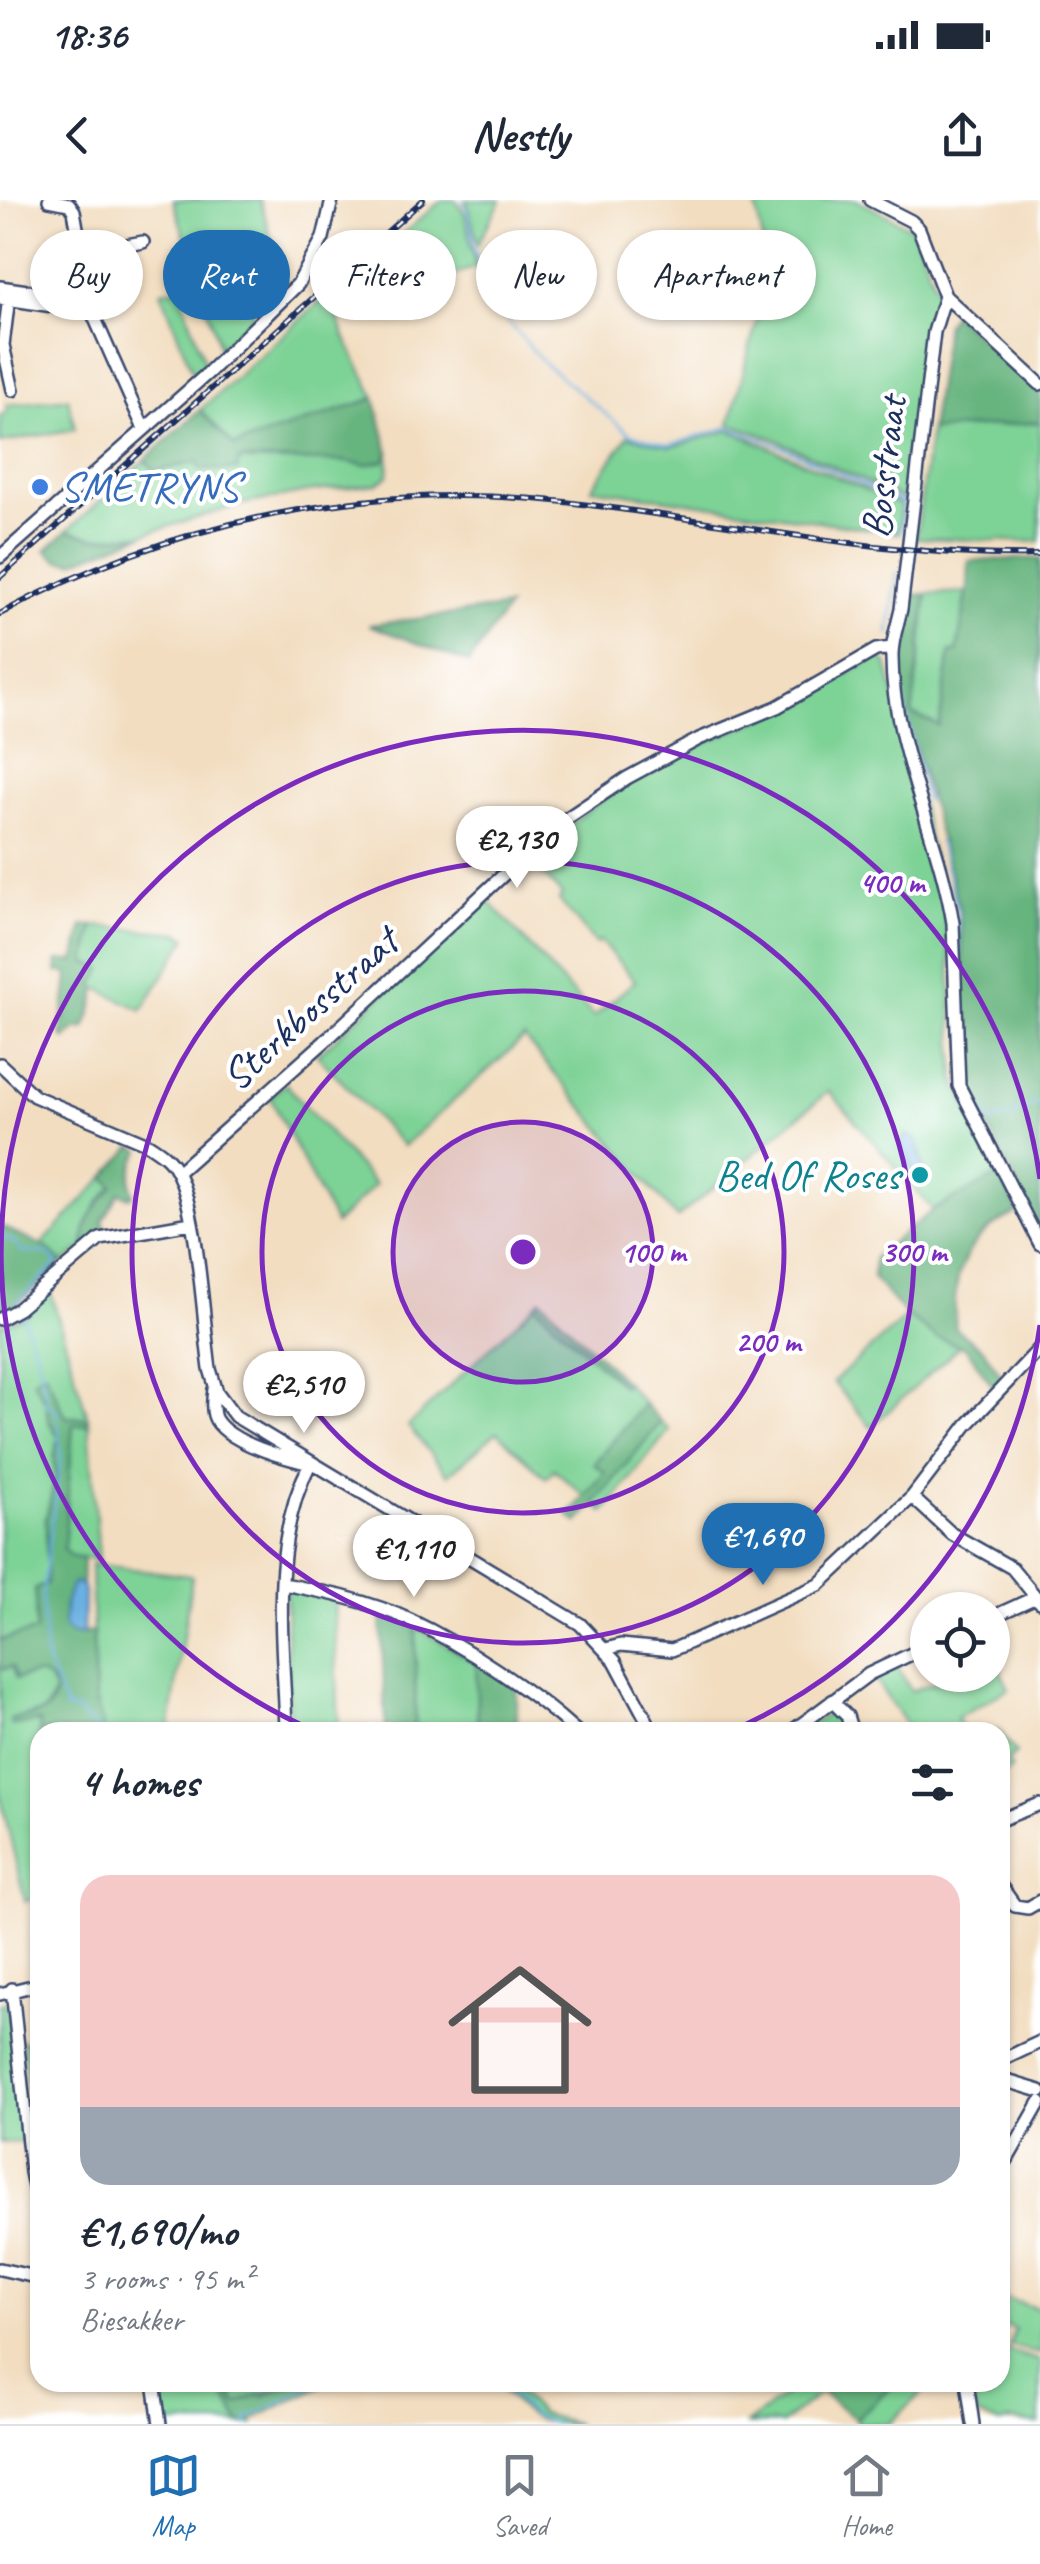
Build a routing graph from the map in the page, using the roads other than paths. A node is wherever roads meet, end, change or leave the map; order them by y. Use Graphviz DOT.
graph roads {
  1 [pos="48,200"];
  2 [pos="332,200"];
  3 [pos="870,200"];
  4 [pos="78,230"];
  5 [pos="5,293"];
  6 [pos="945,296"];
  7 [pos="30,297"];
  8 [pos="97,320"];
  9 [pos="1040,384"];
  10 [pos="13,390"];
  11 [pos="144,430"];
  12 [pos="0,557"];
  13 [pos="892,648"];
  14 [pos="0,1064"];
  15 [pos="178,1172"];
  16 [pos="191,1224"];
  17 [pos="1040,1244"];
  18 [pos="0,1320"];
  19 [pos="1040,1348"];
  20 [pos="310,1464"];
  21 [pos="912,1497"];
  22 [pos="283,1584"];
  23 [pos="1038,1600"];
  24 [pos="1010,1610"];
  25 [pos="606,1649"];
  26 [pos="910,1655"];
  27 [pos="832,1701"];
  28 [pos="286,1722"];
  29 [pos="564,1722"];
  30 [pos="647,1722"];
  31 [pos="804,1722"];
  32 [pos="848,1722"];
  33 [pos="1040,1804"];
  34 [pos="1010,1816"];
  35 [pos="1010,1899"];
  36 [pos="1040,1902"];
  37 [pos="6,1992"];
  38 [pos="1040,2042"];
  39 [pos="1010,2056"];
  40 [pos="1010,2081"];
  41 [pos="1040,2091"];
  42 [pos="1040,2102"];
  43 [pos="1010,2154"];
  44 [pos="30,2156"];
  45 [pos="0,2269"];
  46 [pos="30,2276"];
  47 [pos="155,2392"];
  48 [pos="968,2392"];
  49 [pos="160,2424"];
  50 [pos="973,2424"];
  1 -- 4 [label="street"];
  2 -- 11 [label="street"];
  3 -- 6 [label="street"];
  5 -- 7 [label="street"];
  5 -- 10 [label="street"];
  6 -- 9 [label="street"];
  6 -- 13 [label="street, Bosstraat"];
  8 -- 11 [label="street"];
  11 -- 12 [label="street"];
  13 -- 15 [label="street, Sterkbosstraat"];
  13 -- 17 [label="street, Bosstraat"];
  14 -- 15 [label="street"];
  15 -- 16 [label="street"];
  16 -- 18 [label="street"];
  16 -- 20 [label="street"];
  19 -- 21 [label="street"];
  20 -- 22 [label="street"];
  20 -- 25 [label="street"];
  21 -- 23 [label="street"];
  21 -- 25 [label="street"];
  22 -- 28 [label="street"];
  22 -- 29 [label="street"];
  23 -- 24 [label="street"];
  25 -- 30 [label="street"];
  26 -- 27 [label="street"];
  27 -- 31 [label="street"];
  27 -- 32 [label="street"];
  33 -- 34 [label="street"];
  35 -- 36 [label="street"];
  37 -- 44 [label="street"];
  38 -- 39 [label="street"];
  40 -- 41 [label="street"];
  42 -- 43 [label="street"];
  45 -- 46 [label="street"];
  47 -- 49 [label="street"];
  48 -- 50 [label="street"];
}
